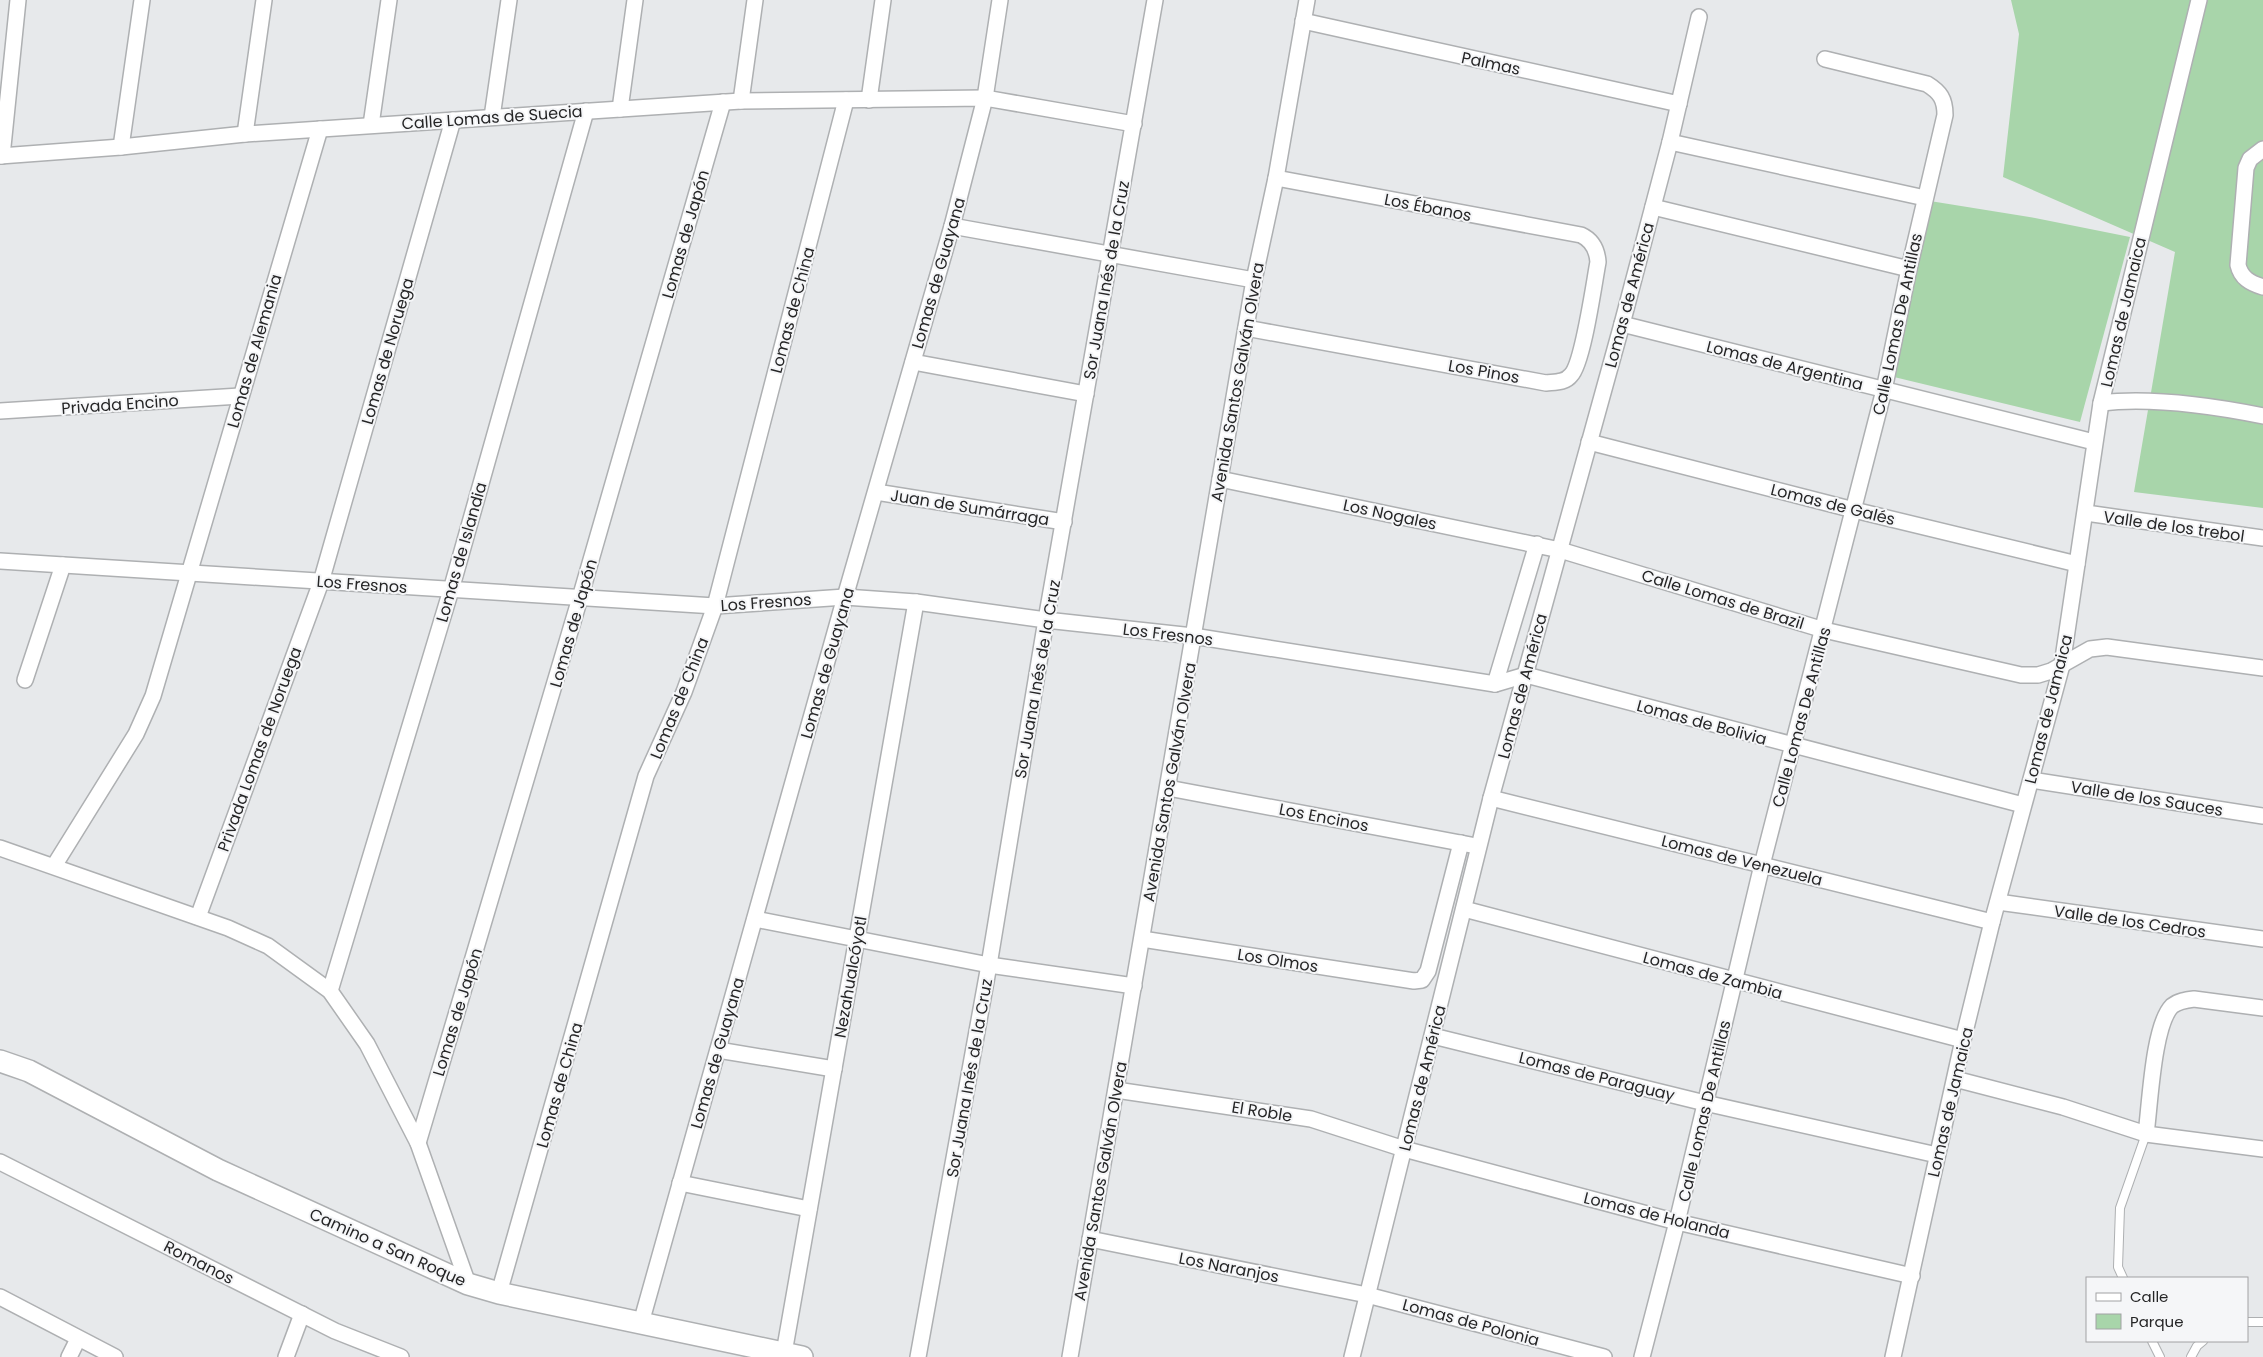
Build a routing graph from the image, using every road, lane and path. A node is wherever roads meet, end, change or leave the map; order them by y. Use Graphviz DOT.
graph roads {
  1 [pos="18,0"];
  2 [pos="142,0"];
  3 [pos="264,0"];
  4 [pos="389,0"];
  5 [pos="509,0"];
  6 [pos="635,0"];
  7 [pos="754,0"];
  8 [pos="882,0"];
  9 [pos="1000,0"];
  10 [pos="1155,0"];
  11 [pos="1307,0"];
  12 [pos="2199,0"];
  13 [pos="1699,16"];
  14 [pos="1303,21"];
  15 [pos="1824,59"];
  16 [pos="985,98"];
  17 [pos="846,100"];
  18 [pos="869,100"];
  19 [pos="741,101"];
  20 [pos="723,102"];
  21 [pos="1679,104"];
  22 [pos="620,109"];
  23 [pos="586,111"];
  24 [pos="492,117"];
  25 [pos="453,120"];
  26 [pos="1134,124"];
  27 [pos="371,126"];
  28 [pos="320,129"];
  29 [pos="245,134"];
  30 [pos="1670,142"];
  31 [pos="121,147"];
  32 [pos="2263,149"];
  33 [pos="1,156"];
  34 [pos="1276,178"];
  35 [pos="1925,198"];
  36 [pos="1653,207"];
  37 [pos="952,226"];
  38 [pos="1580,235"];
  39 [pos="1111,254"];
  40 [pos="1909,270"];
  41 [pos="1254,280"];
  42 [pos="2263,287"];
  43 [pos="1622,324"];
  44 [pos="1246,328"];
  45 [pos="913,362"];
  46 [pos="1884,390"];
  47 [pos="1086,394"];
  48 [pos="240,396"];
  49 [pos="2101,403"];
  50 [pos="0,412"];
  51 [pos="2263,416"];
  52 [pos="1589,442"];
  53 [pos="2094,442"];
  54 [pos="1220,479"];
  55 [pos="876,492"];
  56 [pos="1854,510"];
  57 [pos="2086,513"];
  58 [pos="1064,522"];
  59 [pos="2263,538"];
  60 [pos="1537,544"];
  61 [pos="1560,550"];
  62 [pos="0,561"];
  63 [pos="2077,564"];
  64 [pos="63,566"];
  65 [pos="191,574"];
  66 [pos="321,582"];
  67 [pos="451,590"];
  68 [pos="845,597"];
  69 [pos="580,598"];
  70 [pos="916,602"];
  71 [pos="715,606"];
  72 [pos="1046,620"];
  73 [pos="1824,630"];
  74 [pos="1193,636"];
  75 [pos="2062,665"];
  76 [pos="2263,668"];
  77 [pos="1526,675"];
  78 [pos="25,680"];
  79 [pos="1494,684"];
  80 [pos="1793,746"];
  81 [pos="2031,780"];
  82 [pos="1168,788"];
  83 [pos="1491,798"];
  84 [pos="2023,805"];
  85 [pos="2263,816"];
  86 [pos="1461,843"];
  87 [pos="1480,847"];
  88 [pos="0,848"];
  89 [pos="1762,865"];
  90 [pos="54,866"];
  91 [pos="1998,902"];
  92 [pos="1464,909"];
  93 [pos="198,917"];
  94 [pos="755,919"];
  95 [pos="1992,922"];
  96 [pos="1142,939"];
  97 [pos="2263,939"];
  98 [pos="856,940"];
  99 [pos="990,965"];
  100 [pos="1735,982"];
  101 [pos="1134,986"];
  102 [pos="330,991"];
  103 [pos="2263,1008"];
  104 [pos="1433,1036"];
  105 [pos="1963,1040"];
  106 [pos="718,1050"];
  107 [pos="0,1061"];
  108 [pos="834,1069"];
  109 [pos="1955,1079"];
  110 [pos="1116,1090"];
  111 [pos="1705,1103"];
  112 [pos="2146,1134"];
  113 [pos="418,1143"];
  114 [pos="1404,1149"];
  115 [pos="2263,1149"];
  116 [pos="1937,1155"];
  117 [pos="0,1162"];
  118 [pos="680,1183"];
  119 [pos="809,1209"];
  120 [pos="1677,1222"];
  121 [pos="1090,1239"];
  122 [pos="1912,1276"];
  123 [pos="2122,1277"];
  124 [pos="468,1284"];
  125 [pos="499,1293"];
  126 [pos="1367,1295"];
  127 [pos="0,1297"];
  128 [pos="302,1314"];
  129 [pos="2248,1322"];
  130 [pos="2263,1322"];
  131 [pos="641,1323"];
  132 [pos="78,1339"];
  133 [pos="2152,1342"];
  134 [pos="2202,1342"];
  135 [pos="793,1355"];
  136 [pos="69,1357"];
  137 [pos="115,1357"];
  138 [pos="286,1357"];
  139 [pos="401,1357"];
  140 [pos="918,1357"];
  141 [pos="1070,1357"];
  142 [pos="1352,1357"];
  143 [pos="1604,1357"];
  144 [pos="1642,1357"];
  145 [pos="1893,1357"];
  146 [pos="2160,1357"];
  147 [pos="2191,1357"];
  1 -- 33 [label="street"];
  2 -- 31 [label="street"];
  3 -- 29 [label="street"];
  4 -- 27 [label="street"];
  5 -- 24 [label="street"];
  6 -- 22 [label="street"];
  7 -- 19 [label="street"];
  8 -- 18 [label="street"];
  9 -- 16 [label="street, Lomas de Guayana"];
  10 -- 26 [label="street, Sor Juana Inés de la Cruz"];
  11 -- 14 [label="street, Avenida Santos Galván Olvera"];
  12 -- 49 [label="street, Lomas de Jamaica"];
  13 -- 21 [label="street, Lomas de América"];
  14 -- 21 [label="street, Palmas"];
  14 -- 34 [label="street, Avenida Santos Galván Olvera"];
  15 -- 35 [label="street, Calle Lomas De Antillas"];
  16 -- 18 [label="street, Calle Lomas de Suecia"];
  16 -- 26 [label="street, Calle Lomas de Suecia"];
  16 -- 37 [label="street, Lomas de Guayana"];
  17 -- 18 [label="street, Calle Lomas de Suecia"];
  17 -- 19 [label="street, Calle Lomas de Suecia"];
  17 -- 71 [label="street, Lomas de China"];
  19 -- 20 [label="street, Calle Lomas de Suecia"];
  20 -- 22 [label="street, Calle Lomas de Suecia"];
  20 -- 69 [label="street, Lomas de Japón"];
  21 -- 30 [label="street, Lomas de América"];
  22 -- 23 [label="street, Calle Lomas de Suecia"];
  23 -- 24 [label="street, Calle Lomas de Suecia"];
  23 -- 67 [label="street, Lomas de Islandia"];
  24 -- 25 [label="street, Calle Lomas de Suecia"];
  25 -- 27 [label="street, Calle Lomas de Suecia"];
  25 -- 66 [label="street, Lomas de Noruega"];
  26 -- 39 [label="street, Sor Juana Inés de la Cruz"];
  27 -- 28 [label="street, Calle Lomas de Suecia"];
  28 -- 29 [label="street, Calle Lomas de Suecia"];
  28 -- 48 [label="street, Lomas de Alemania"];
  29 -- 31 [label="street, Calle Lomas de Suecia"];
  30 -- 35 [label="street"];
  30 -- 36 [label="street, Lomas de América"];
  31 -- 33 [label="street, Calle Lomas de Suecia"];
  32 -- 42 [label="street"];
  34 -- 38 [label="street, Los Ébanos"];
  34 -- 41 [label="street, Avenida Santos Galván Olvera"];
  35 -- 40 [label="street, Calle Lomas De Antillas"];
  36 -- 40 [label="street"];
  36 -- 43 [label="street, Lomas de América"];
  37 -- 39 [label="street"];
  37 -- 45 [label="street, Lomas de Guayana"];
  38 -- 44 [label="street, Los Pinos"];
  39 -- 41 [label="street"];
  39 -- 47 [label="street, Sor Juana Inés de la Cruz"];
  40 -- 46 [label="street, Calle Lomas De Antillas"];
  41 -- 44 [label="street, Avenida Santos Galván Olvera"];
  43 -- 46 [label="street, Lomas de Argentina"];
  43 -- 52 [label="street, Lomas de América"];
  44 -- 54 [label="street, Avenida Santos Galván Olvera"];
  45 -- 47 [label="street"];
  45 -- 55 [label="street, Lomas de Guayana"];
  46 -- 53 [label="street, Lomas de Argentina"];
  46 -- 56 [label="street, Calle Lomas De Antillas"];
  47 -- 58 [label="street, Sor Juana Inés de la Cruz"];
  48 -- 50 [label="street, Privada Encino"];
  48 -- 65 [label="street, Lomas de Alemania"];
  49 -- 51 [label="street"];
  49 -- 53 [label="street, Lomas de Jamaica"];
  52 -- 56 [label="street, Lomas de Galés"];
  52 -- 61 [label="street, Lomas de América"];
  53 -- 57 [label="street, Lomas de Jamaica"];
  54 -- 60 [label="street, Los Nogales"];
  54 -- 74 [label="street, Avenida Santos Galván Olvera"];
  55 -- 58 [label="street, Juan de Sumárraga"];
  55 -- 68 [label="street, Lomas de Guayana"];
  56 -- 63 [label="street, Lomas de Galés"];
  56 -- 73 [label="street, Calle Lomas De Antillas"];
  57 -- 59 [label="street, Valle de los trebol"];
  57 -- 63 [label="street, Lomas de Jamaica"];
  58 -- 72 [label="street, Sor Juana Inés de la Cruz"];
  60 -- 61 [label="street, Los Nogales"];
  60 -- 79 [label="street"];
  61 -- 73 [label="street, Calle Lomas de Brazil"];
  61 -- 77 [label="street, Lomas de América"];
  62 -- 64 [label="street, Los Fresnos"];
  63 -- 75 [label="street, Lomas de Jamaica"];
  64 -- 65 [label="street, Los Fresnos"];
  64 -- 78 [label="street"];
  65 -- 66 [label="street, Los Fresnos"];
  65 -- 90 [label="street, Lomas de Alemania"];
  66 -- 67 [label="street, Los Fresnos"];
  66 -- 93 [label="street, Privada Lomas de Noruega"];
  67 -- 69 [label="street, Los Fresnos"];
  67 -- 102 [label="street, Lomas de Islandia"];
  68 -- 70 [label="street, Los Fresnos"];
  68 -- 71 [label="street, Los Fresnos"];
  68 -- 94 [label="street, Lomas de Guayana"];
  69 -- 71 [label="street, Los Fresnos"];
  69 -- 113 [label="street, Lomas de Japón"];
  70 -- 72 [label="street, Los Fresnos"];
  70 -- 98 [label="street, Nezahualcóyotl"];
  71 -- 125 [label="street, Lomas de China"];
  72 -- 74 [label="street, Los Fresnos"];
  72 -- 99 [label="street, Sor Juana Inés de la Cruz"];
  73 -- 75 [label="street, Calle Lomas de Brazil"];
  73 -- 80 [label="street, Calle Lomas De Antillas"];
  74 -- 79 [label="street, Los Fresnos"];
  74 -- 82 [label="street, Avenida Santos Galván Olvera"];
  75 -- 76 [label="street, Calle Lomas de Brazil"];
  75 -- 81 [label="street, Lomas de Jamaica"];
  77 -- 79 [label="street, Los Fresnos"];
  77 -- 80 [label="street, Lomas de Bolivia"];
  77 -- 83 [label="street, Lomas de América"];
  80 -- 84 [label="street, Lomas de Bolivia"];
  80 -- 89 [label="street, Calle Lomas De Antillas"];
  81 -- 84 [label="street, Lomas de Jamaica"];
  81 -- 85 [label="street, Valle de los Sauces"];
  82 -- 86 [label="street, Los Encinos"];
  82 -- 96 [label="street, Avenida Santos Galván Olvera"];
  83 -- 87 [label="street, Lomas de América"];
  83 -- 89 [label="street, Lomas de Venezuela"];
  84 -- 91 [label="street, Lomas de Jamaica"];
  86 -- 87 [label="street, Los Encinos"];
  86 -- 96 [label="street, Los Olmos"];
  87 -- 92 [label="street, Lomas de América"];
  88 -- 90 [label="street"];
  89 -- 95 [label="street, Lomas de Venezuela"];
  89 -- 100 [label="street, Calle Lomas De Antillas"];
  90 -- 93 [label="street"];
  91 -- 95 [label="street, Lomas de Jamaica"];
  91 -- 97 [label="street, Valle de los Cedros"];
  92 -- 100 [label="street, Lomas de Zambia"];
  92 -- 104 [label="street, Lomas de América"];
  93 -- 102 [label="street"];
  94 -- 98 [label="street"];
  94 -- 106 [label="street, Lomas de Guayana"];
  95 -- 105 [label="street, Lomas de Jamaica"];
  96 -- 101 [label="street, Avenida Santos Galván Olvera"];
  98 -- 99 [label="street"];
  98 -- 108 [label="street, Nezahualcóyotl"];
  99 -- 101 [label="street"];
  99 -- 140 [label="street, Sor Juana Inés de la Cruz"];
  100 -- 105 [label="street, Lomas de Zambia"];
  100 -- 111 [label="street, Calle Lomas De Antillas"];
  101 -- 110 [label="street, Avenida Santos Galván Olvera"];
  102 -- 113 [label="street"];
  103 -- 112 [label="street"];
  104 -- 111 [label="street, Lomas de Paraguay"];
  104 -- 114 [label="street, Lomas de América"];
  105 -- 109 [label="street, Lomas de Jamaica"];
  106 -- 108 [label="street"];
  106 -- 118 [label="street, Lomas de Guayana"];
  107 -- 124 [label="street, Camino a San Roque"];
  108 -- 119 [label="street, Nezahualcóyotl"];
  109 -- 112 [label="street"];
  109 -- 116 [label="street, Lomas de Jamaica"];
  110 -- 114 [label="street, El Roble"];
  110 -- 121 [label="street, Avenida Santos Galván Olvera"];
  111 -- 116 [label="street, Lomas de Paraguay"];
  111 -- 120 [label="street, Calle Lomas De Antillas"];
  112 -- 115 [label="street"];
  112 -- 123 [label="lane"];
  113 -- 124 [label="street"];
  114 -- 120 [label="street, Lomas de Holanda"];
  114 -- 126 [label="street, Lomas de América"];
  116 -- 122 [label="street, Lomas de Jamaica"];
  117 -- 128 [label="street, Romanos"];
  118 -- 119 [label="street"];
  118 -- 131 [label="street, Lomas de Guayana"];
  119 -- 135 [label="street, Nezahualcóyotl"];
  120 -- 122 [label="street, Lomas de Holanda"];
  120 -- 144 [label="street, Calle Lomas De Antillas"];
  121 -- 126 [label="street, Los Naranjos"];
  121 -- 141 [label="street, Avenida Santos Galván Olvera"];
  122 -- 145 [label="street, Lomas de Jamaica"];
  124 -- 125 [label="street, Camino a San Roque"];
  125 -- 131 [label="street, Camino a San Roque"];
  126 -- 142 [label="street, Lomas de América"];
  126 -- 143 [label="street, Lomas de Polonia"];
  127 -- 132 [label="street"];
  128 -- 138 [label="street"];
  128 -- 139 [label="street, Romanos"];
  129 -- 130 [label="lane"];
  131 -- 135 [label="street, Camino a San Roque"];
  132 -- 136 [label="street"];
  132 -- 137 [label="street"];
  133 -- 146 [label="lane"];
  134 -- 147 [label="lane"];
}
